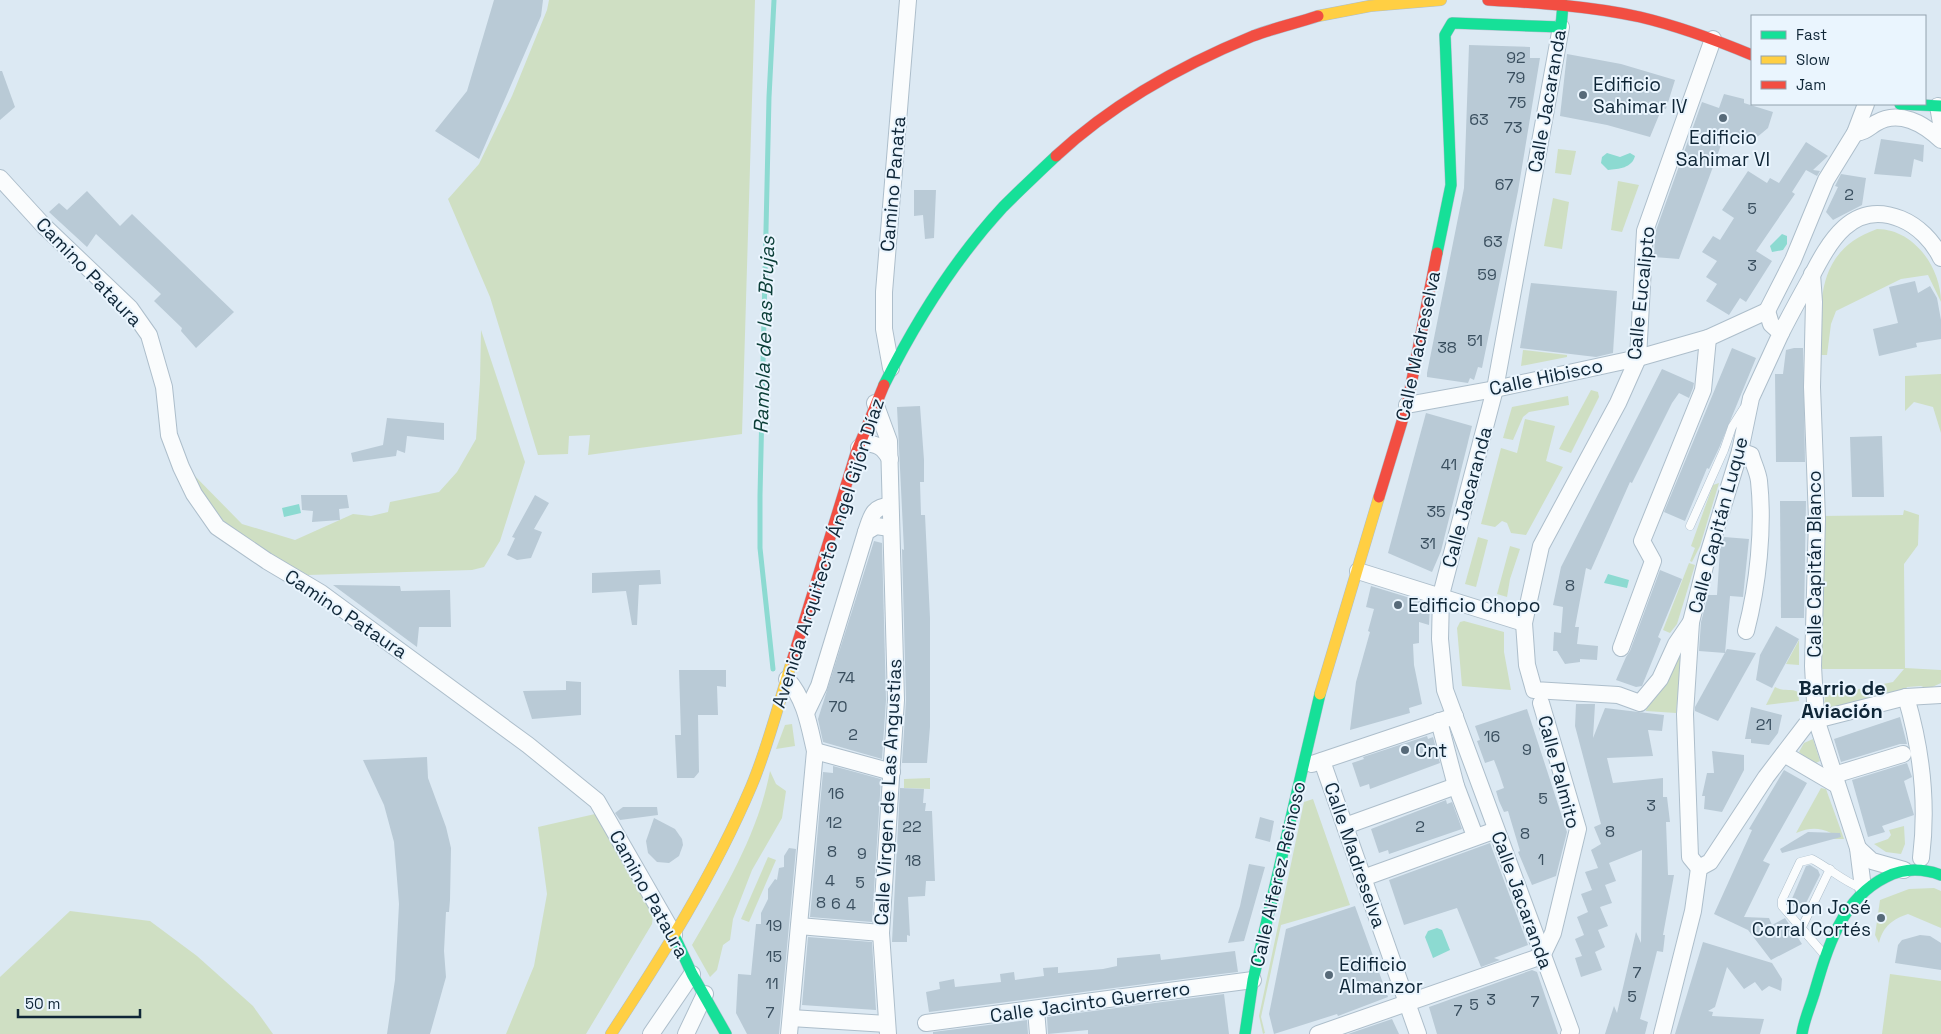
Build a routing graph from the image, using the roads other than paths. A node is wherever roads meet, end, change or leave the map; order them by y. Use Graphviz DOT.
graph roads {
  1 [pos="908,0"];
  2 [pos="1441,0"];
  3 [pos="1488,0"];
  4 [pos="1563,4"];
  5 [pos="1561,28"];
  6 [pos="1713,39"];
  7 [pos="1751,55"];
  8 [pos="1866,105"];
  9 [pos="1920,105"];
  10 [pos="1940,106"];
  11 [pos="1941,123"];
  12 [pos="1855,134"];
  13 [pos="1941,140"];
  14 [pos="0,178"];
  15 [pos="1941,258"];
  16 [pos="1812,274"];
  17 [pos="1767,311"];
  18 [pos="1781,333"];
  19 [pos="1708,338"];
  20 [pos="1638,358"];
  21 [pos="891,368"];
  22 [pos="1495,389"];
  23 [pos="1751,398"];
  24 [pos="875,403"];
  25 [pos="1407,405"];
  26 [pos="859,448"];
  27 [pos="1740,450"];
  28 [pos="890,458"];
  29 [pos="890,506"];
  30 [pos="1690,526"];
  31 [pos="890,528"];
  32 [pos="866,532"];
  33 [pos="1358,571"];
  34 [pos="1441,595"];
  35 [pos="1691,622"];
  36 [pos="1524,623"];
  37 [pos="1746,631"];
  38 [pos="1621,648"];
  39 [pos="787,679"];
  40 [pos="1941,696"];
  41 [pos="1906,697"];
  42 [pos="1541,704"];
  43 [pos="806,713"];
  44 [pos="1455,716"];
  45 [pos="1816,719"];
  46 [pos="1439,722"];
  47 [pos="815,750"];
  48 [pos="1784,754"];
  49 [pos="1903,754"];
  50 [pos="1322,761"];
  51 [pos="1303,767"];
  52 [pos="892,772"];
  53 [pos="1835,780"];
  54 [pos="1456,786"];
  55 [pos="1345,826"];
  56 [pos="1496,830"];
  57 [pos="1475,836"];
  58 [pos="1858,848"];
  59 [pos="1921,858"];
  60 [pos="1699,868"];
  61 [pos="1830,869"];
  62 [pos="1904,870"];
  63 [pos="1941,875"];
  64 [pos="1363,878"];
  65 [pos="1863,888"];
  66 [pos="799,926"];
  67 [pos="1802,929"];
  68 [pos="881,933"];
  69 [pos="674,935"];
  70 [pos="1824,955"];
  71 [pos="1542,956"];
  72 [pos="692,974"];
  73 [pos="650,976"];
  74 [pos="1253,980"];
  75 [pos="705,994"];
  76 [pos="1406,1003"];
  77 [pos="1036,1010"];
  78 [pos="1808,1012"];
  79 [pos="926,1023"];
  80 [pos="790,1026"];
  81 [pos="1815,1028"];
  82 [pos="887,1029"];
  83 [pos="724,1033"];
  84 [pos="611,1034"];
  85 [pos="651,1034"];
  86 [pos="686,1034"];
  87 [pos="1038,1034"];
  88 [pos="1245,1034"];
  89 [pos="1258,1034"];
  90 [pos="1318,1034"];
  91 [pos="1418,1034"];
  92 [pos="1569,1034"];
  93 [pos="1662,1034"];
  94 [pos="1802,1034"];
  1 -- 21 [label="street, Camino Panata"];
  2 -- 21 [label="main road, Avenida Arquitecto Ángel Gijón Díaz"];
  3 -- 4 [label="main road"];
  4 -- 5 [label="main road, Calle Jacaranda"];
  4 -- 6 [label="main road"];
  5 -- 22 [label="street, Calle Jacaranda"];
  5 -- 25 [label="main road, Calle Madreselva"];
  6 -- 7 [label="main road"];
  6 -- 20 [label="street, Calle Eucalipto"];
  8 -- 12 [label="street"];
  9 -- 10 [label="main road"];
  10 -- 11 [label="street"];
  12 -- 13 [label="street"];
  12 -- 17 [label="street"];
  14 -- 69 [label="street, Camino Pataura"];
  15 -- 16 [label="street, Calle Capitán Luque"];
  16 -- 18 [label="street, Calle Capitán Luque"];
  16 -- 45 [label="street, Calle Capitán Blanco"];
  17 -- 18 [label="street"];
  17 -- 19 [label="street, Calle Hibisco"];
  18 -- 23 [label="street, Calle Capitán Luque"];
  19 -- 20 [label="street, Calle Hibisco"];
  19 -- 38 [label="street"];
  20 -- 22 [label="street, Calle Hibisco"];
  20 -- 36 [label="street, Calle Eucalipto"];
  21 -- 24 [label="main road, Avenida Arquitecto Ángel Gijón Díaz"];
  22 -- 25 [label="street, Calle Hibisco"];
  22 -- 34 [label="street, Calle Jacaranda"];
  23 -- 27 [label="street, Calle Capitán Luque"];
  23 -- 30 [label="lane"];
  24 -- 26 [label="main road, Avenida Arquitecto Ángel Gijón Díaz"];
  24 -- 28 [label="street, Calle Virgen de Las Angustias"];
  25 -- 33 [label="main road, Calle Madreselva"];
  26 -- 28 [label="street"];
  26 -- 39 [label="main road, Avenida Arquitecto Ángel Gijón Díaz"];
  27 -- 35 [label="street, Calle Capitán Luque"];
  27 -- 37 [label="street"];
  28 -- 29 [label="street, Calle Virgen de Las Angustias"];
  29 -- 31 [label="street, Calle Virgen de Las Angustias"];
  29 -- 32 [label="street"];
  31 -- 32 [label="street"];
  31 -- 52 [label="street, Calle Virgen de Las Angustias"];
  32 -- 43 [label="street"];
  33 -- 34 [label="street"];
  33 -- 51 [label="main road, Calle Madreselva"];
  34 -- 36 [label="street"];
  34 -- 44 [label="street, Calle Jacaranda"];
  35 -- 36 [label="street, Calle Eucalipto"];
  35 -- 60 [label="street, Calle Capitán Luque"];
  39 -- 43 [label="street"];
  39 -- 69 [label="main road, Avenida Arquitecto Ángel Gijón Díaz"];
  40 -- 41 [label="street"];
  41 -- 45 [label="street"];
  41 -- 59 [label="street"];
  42 -- 71 [label="street, Calle Palmito"];
  43 -- 47 [label="street"];
  44 -- 46 [label="street"];
  44 -- 56 [label="street, Calle Jacaranda"];
  45 -- 48 [label="street"];
  45 -- 53 [label="street, Calle Capitán Blanco"];
  46 -- 50 [label="street"];
  46 -- 54 [label="street, Calle Jacaranda"];
  47 -- 52 [label="street"];
  47 -- 66 [label="street"];
  48 -- 53 [label="street"];
  48 -- 60 [label="street"];
  49 -- 53 [label="street"];
  50 -- 51 [label="street"];
  50 -- 55 [label="street, Calle Madreselva"];
  51 -- 74 [label="main road, Calle Alferez Reinoso"];
  52 -- 68 [label="street, Calle Virgen de Las Angustias"];
  53 -- 58 [label="street, Calle Capitán Blanco"];
  54 -- 55 [label="street"];
  54 -- 57 [label="street, Calle Jacaranda"];
  55 -- 64 [label="street, Calle Madreselva"];
  56 -- 57 [label="street"];
  56 -- 71 [label="street, Calle Jacaranda"];
  57 -- 64 [label="street"];
  58 -- 62 [label="street"];
  58 -- 65 [label="street, Calle Capitán Blanco"];
  60 -- 93 [label="street"];
  61 -- 65 [label="lane"];
  61 -- 67 [label="lane"];
  61 -- 67 [label="lane"];
  62 -- 63 [label="main road"];
  62 -- 65 [label="main road"];
  64 -- 76 [label="street, Calle Madreselva"];
  65 -- 70 [label="main road"];
  66 -- 68 [label="street"];
  66 -- 80 [label="street"];
  67 -- 70 [label="lane"];
  68 -- 82 [label="street, Calle Virgen de Las Angustias"];
  69 -- 72 [label="main road, Camino Pataura"];
  69 -- 73 [label="main road, Avenida Arquitecto Ángel Gijón Díaz"];
  70 -- 78 [label="main road"];
  71 -- 76 [label="street"];
  71 -- 92 [label="street, Calle Jacaranda"];
  72 -- 73 [label="main road"];
  72 -- 75 [label="main road, Camino Pataura"];
  72 -- 85 [label="street"];
  73 -- 84 [label="main road, Avenida Arquitecto Ángel Gijón Díaz"];
  74 -- 77 [label="street, Calle Jacinto Guerrero"];
  74 -- 88 [label="main road, Calle Alferez Reinoso"];
  74 -- 89 [label="main road, Calle Alferez Reinoso"];
  75 -- 83 [label="main road, Camino Pataura"];
  75 -- 86 [label="street"];
  76 -- 90 [label="street"];
  76 -- 91 [label="street, Calle Madreselva"];
  77 -- 79 [label="street, Calle Jacinto Guerrero"];
  77 -- 87 [label="street"];
  78 -- 81 [label="main road"];
  78 -- 94 [label="main road"];
  80 -- 82 [label="street"];
}
